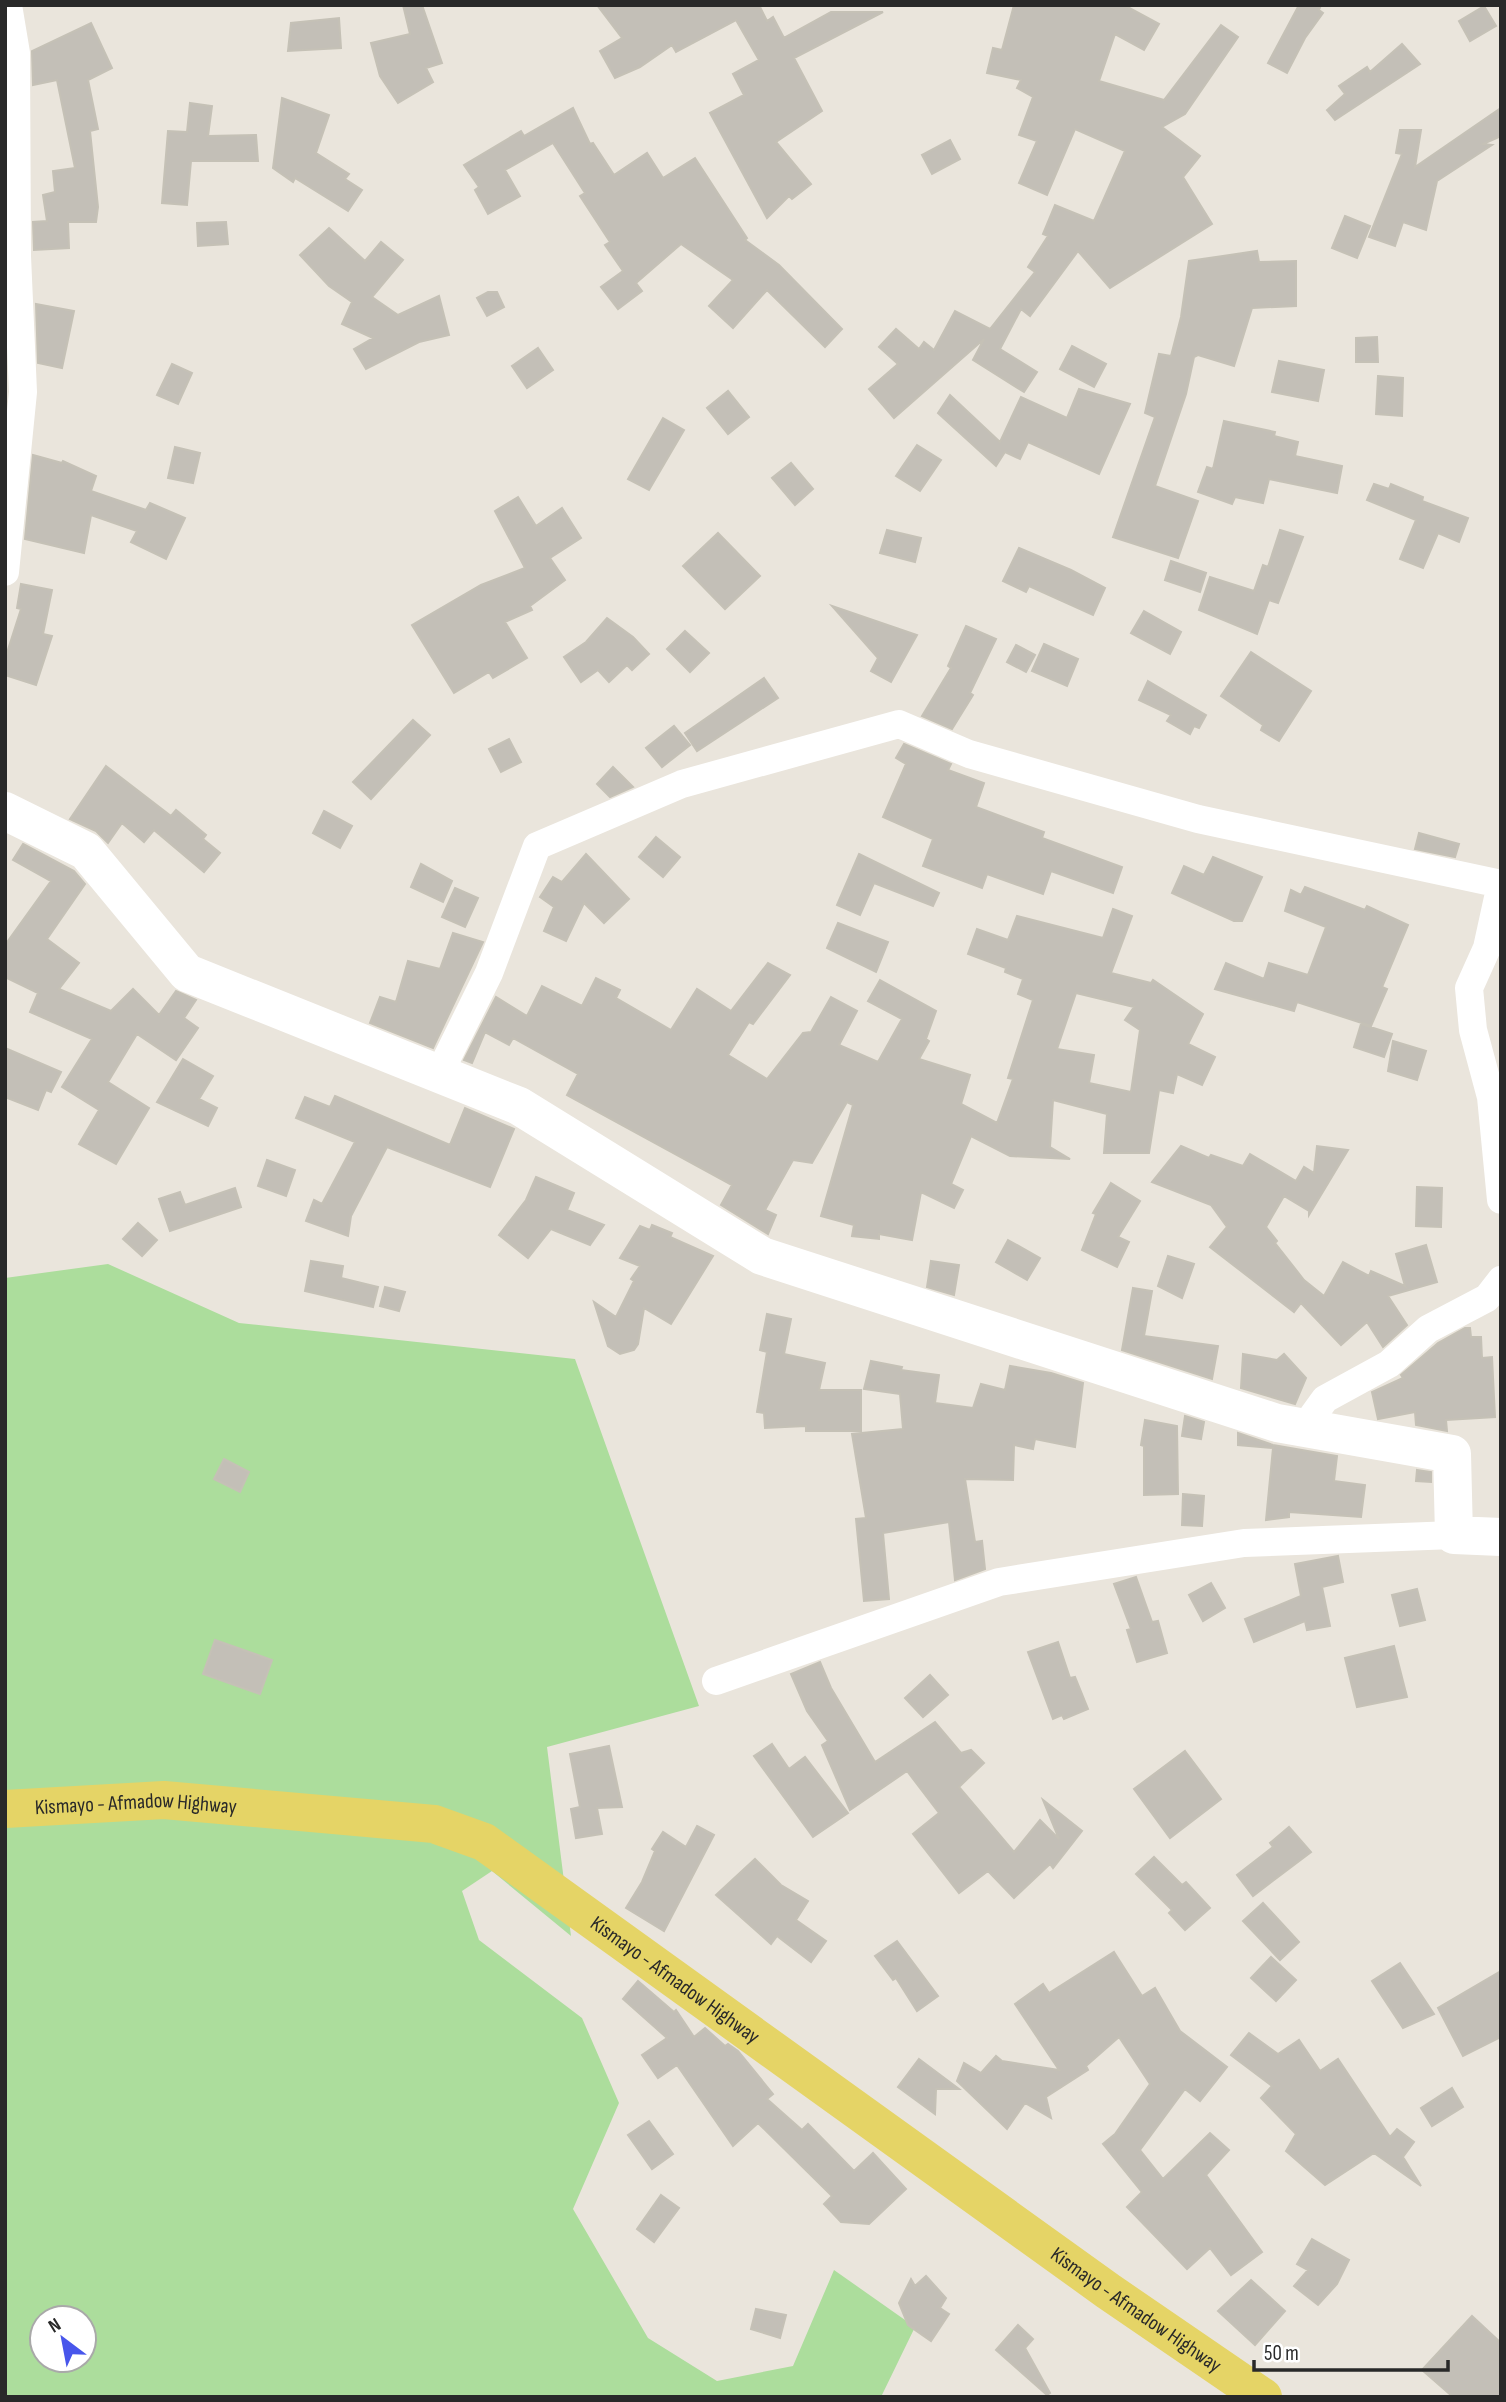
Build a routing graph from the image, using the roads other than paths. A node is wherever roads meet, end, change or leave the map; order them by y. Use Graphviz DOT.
graph roads {
  1 [pos="8,5"];
  2 [pos="5,572"];
  3 [pos="5,811"];
  4 [pos="1501,884"];
  5 [pos="439,1074"];
  6 [pos="1501,1200"];
  7 [pos="1501,1280"];
  8 [pos="1304,1428"];
  9 [pos="1454,1535"];
  10 [pos="1501,1537"];
  11 [pos="716,1681"];
  12 [pos="5,1809"];
  13 [pos="1263,2397"];
  1 -- 2 [label="street"];
  3 -- 5 [label="street"];
  4 -- 5 [label="street"];
  4 -- 6 [label="street"];
  5 -- 8 [label="street"];
  7 -- 8 [label="street"];
  8 -- 9 [label="street"];
  9 -- 10 [label="street"];
  9 -- 11 [label="street"];
  12 -- 13 [label="main road, Kismayo - Afmadow Highway"];
}
